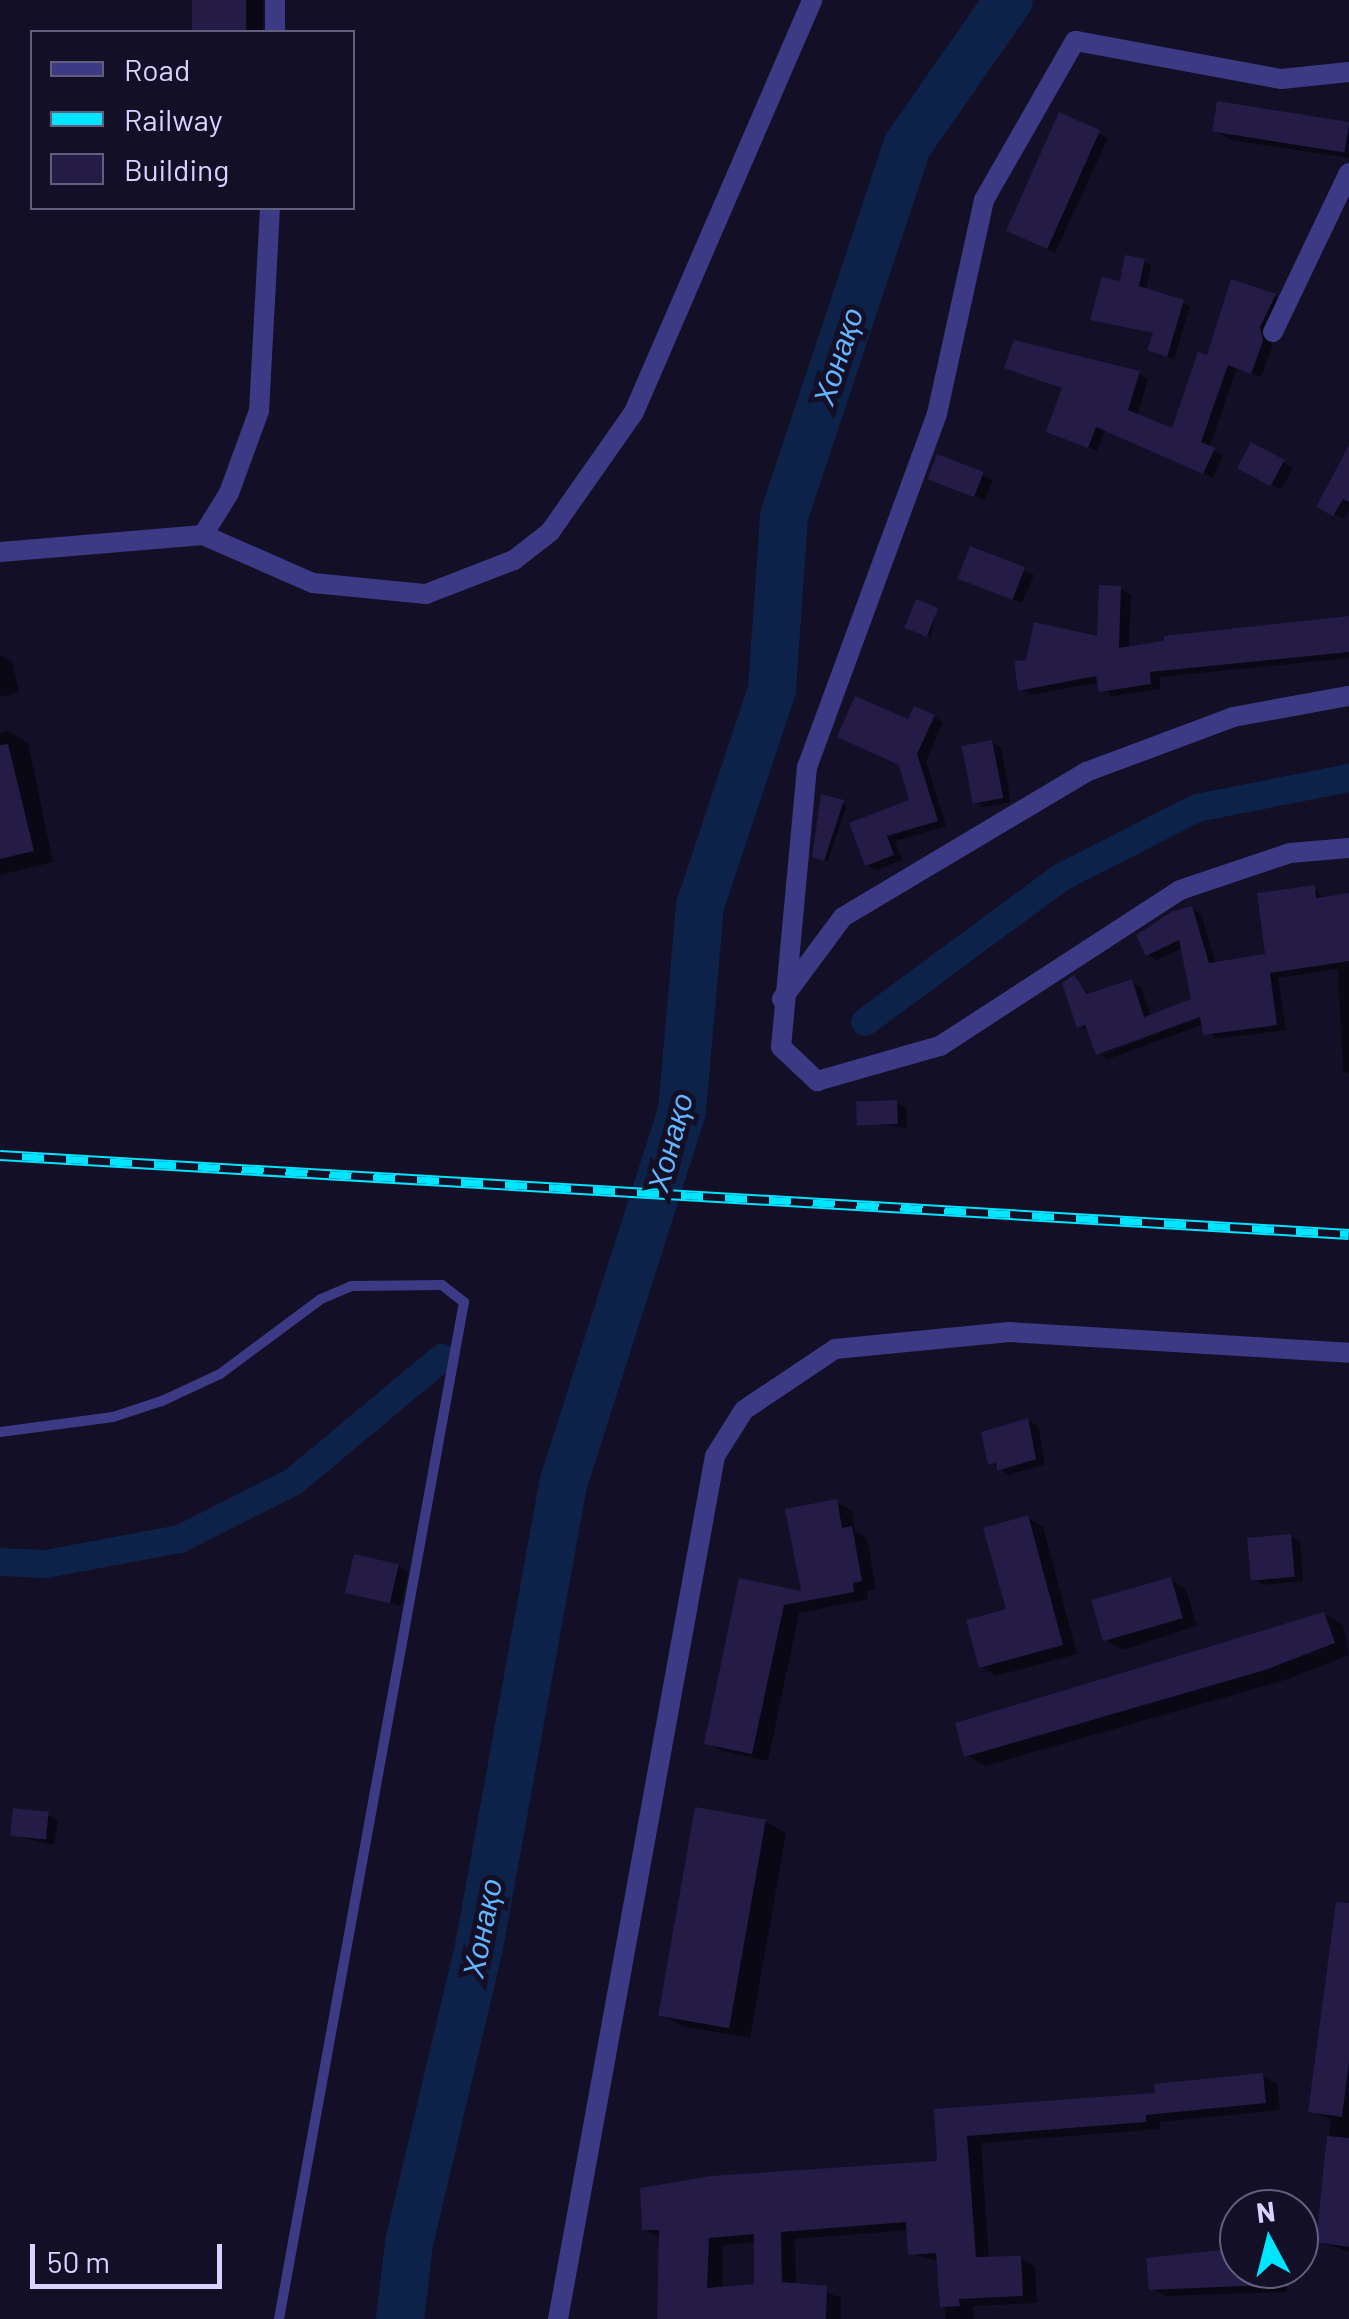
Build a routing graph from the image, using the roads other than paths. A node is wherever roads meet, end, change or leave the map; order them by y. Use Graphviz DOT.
graph roads {
  1 [pos="276,0"];
  2 [pos="812,0"];
  3 [pos="275,30"];
  4 [pos="1349,72"];
  5 [pos="1349,172"];
  6 [pos="270,210"];
  7 [pos="1273,332"];
  8 [pos="203,535"];
  9 [pos="0,552"];
  10 [pos="1349,696"];
  11 [pos="1349,848"];
  12 [pos="781,1000"];
  13 [pos="1349,1353"];
  14 [pos="0,1432"];
  15 [pos="279,2319"];
  16 [pos="558,2319"];
  1 -- 3 [label="street"];
  2 -- 8 [label="street"];
  4 -- 12 [label="street"];
  5 -- 7 [label="street"];
  6 -- 8 [label="street"];
  8 -- 9 [label="street"];
  10 -- 12 [label="street"];
  11 -- 12 [label="street"];
  13 -- 16 [label="street"];
  14 -- 15 [label="lane"];
}
